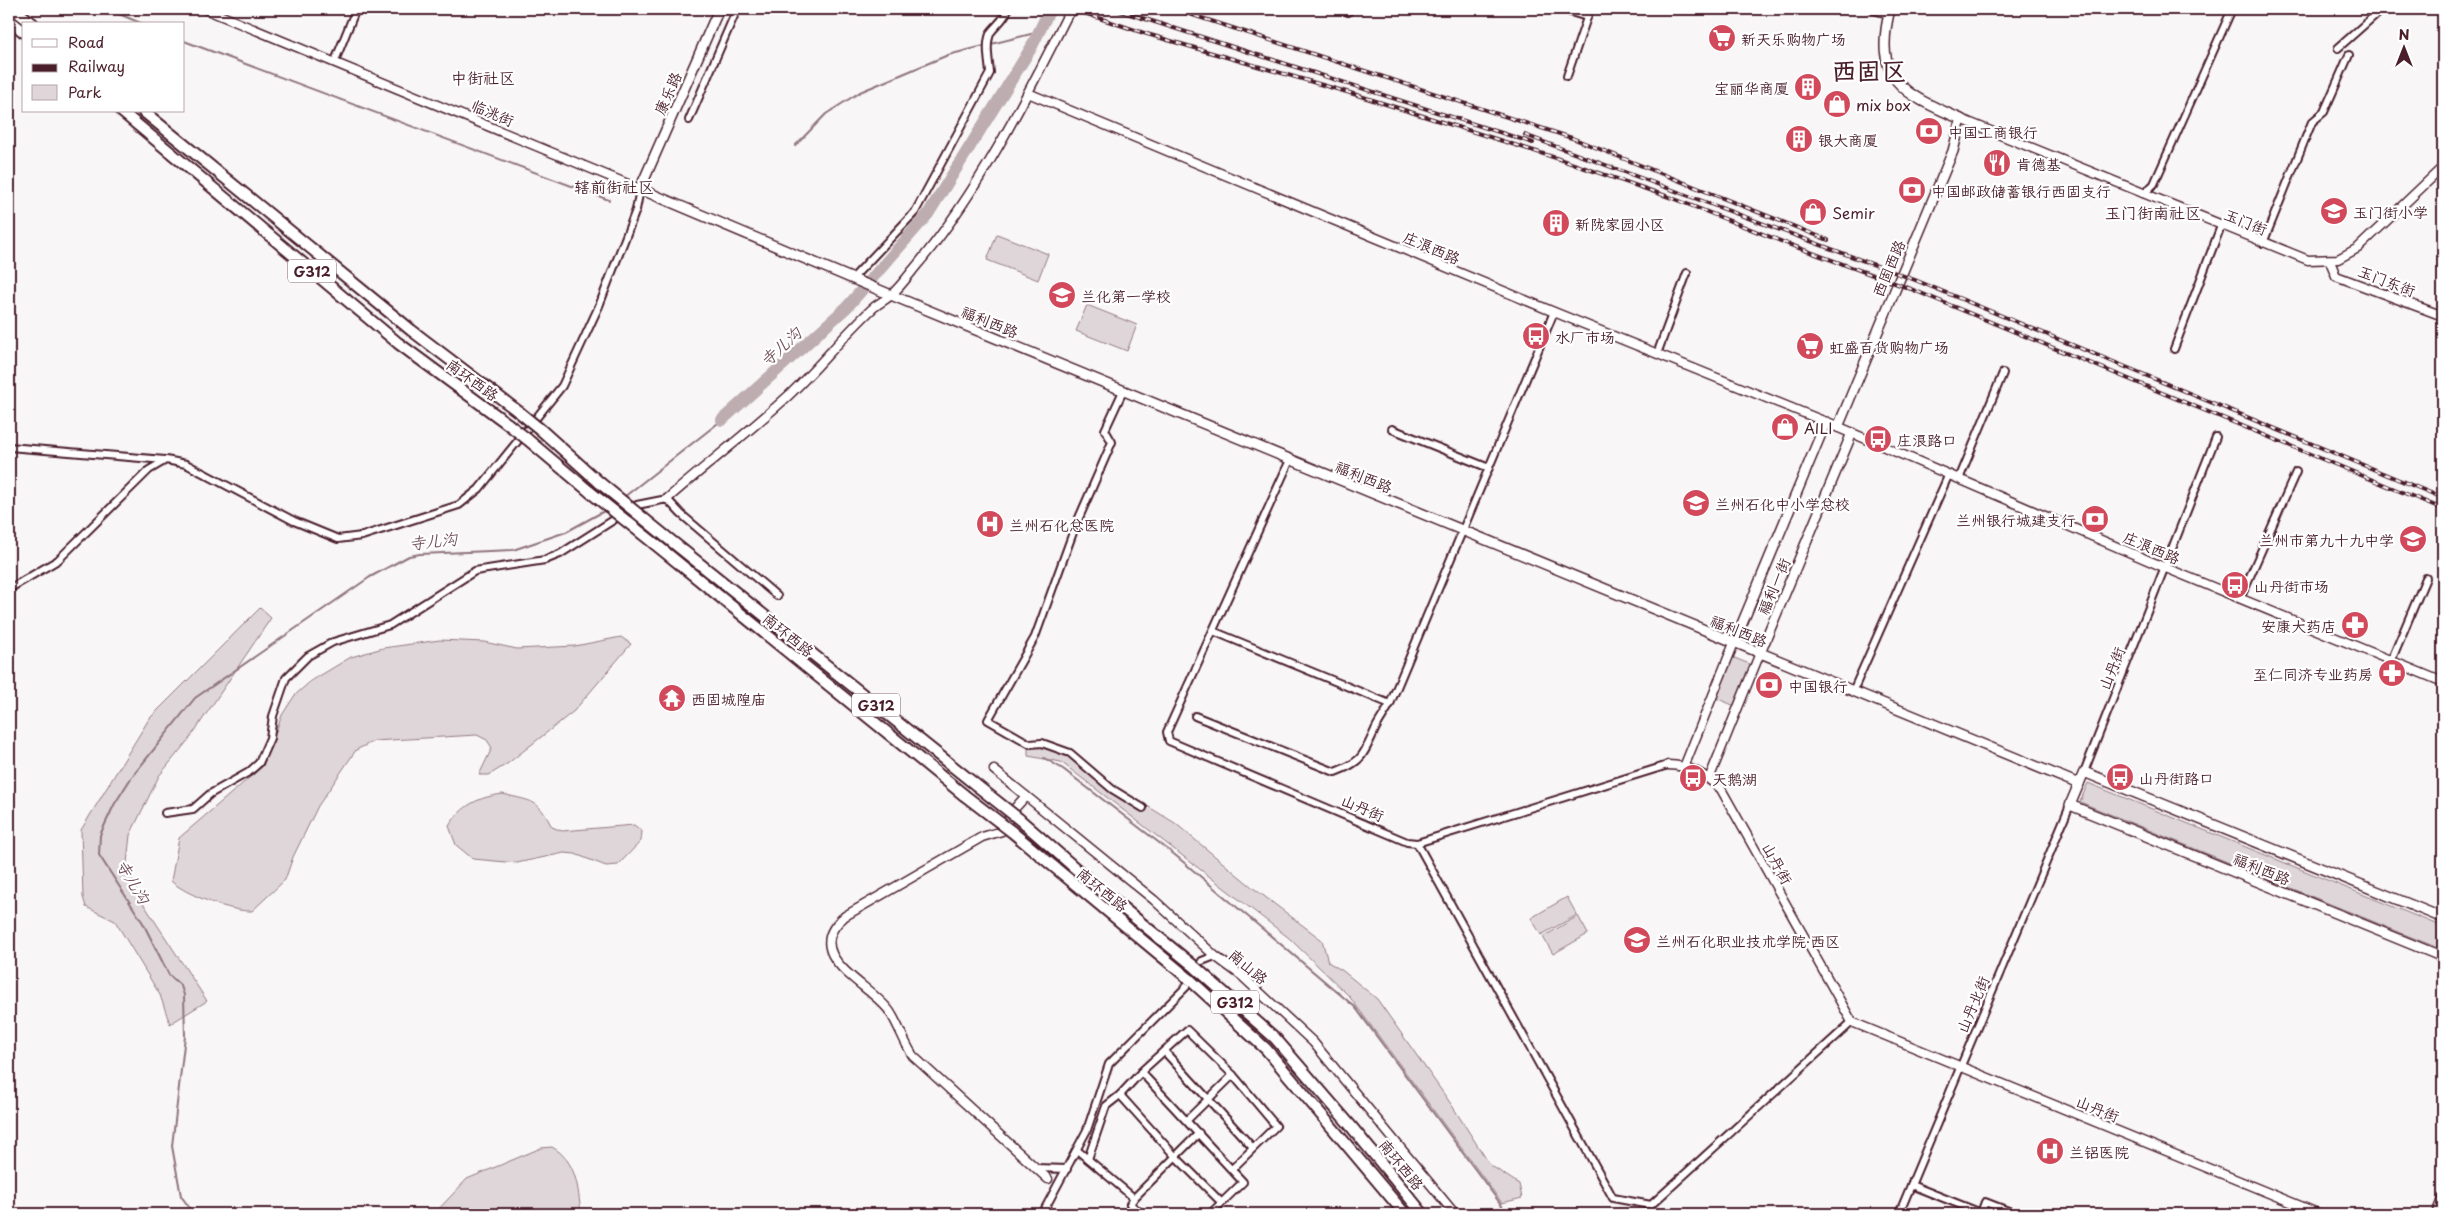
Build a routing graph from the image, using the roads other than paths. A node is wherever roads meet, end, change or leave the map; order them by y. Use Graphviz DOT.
graph roads {
  1 [pos="14,9"];
  2 [pos="205,9"];
  3 [pos="356,9"];
  4 [pos="719,9"];
  5 [pos="738,9"];
  6 [pos="1008,9"];
  7 [pos="1074,9"];
  8 [pos="1561,9"];
  9 [pos="1590,9"];
  10 [pos="1872,9"];
  11 [pos="2232,9"];
  12 [pos="2382,9"];
  13 [pos="1889,12"];
  14 [pos="1587,17"];
  15 [pos="9,20"];
  16 [pos="30,22"];
  17 [pos="22,30"];
  18 [pos="2338,48"];
  19 [pos="2349,55"];
  20 [pos="335,61"];
  21 [pos="1567,76"];
  22 [pos="1028,93"];
  23 [pos="122,112"];
  24 [pos="143,112"];
  25 [pos="1961,119"];
  26 [pos="689,120"];
  27 [pos="2443,167"];
  28 [pos="640,189"];
  29 [pos="2144,194"];
  30 [pos="2221,226"];
  31 [pos="2263,243"];
  32 [pos="2330,261"];
  33 [pos="1687,273"];
  34 [pos="855,280"];
  35 [pos="888,294"];
  36 [pos="1554,312"];
  37 [pos="2443,316"];
  38 [pos="2174,349"];
  39 [pos="1657,354"];
  40 [pos="2003,373"];
  41 [pos="1123,391"];
  42 [pos="1826,422"];
  43 [pos="1838,427"];
  44 [pos="1392,429"];
  45 [pos="1852,433"];
  46 [pos="2216,437"];
  47 [pos="9,447"];
  48 [pos="166,460"];
  49 [pos="1290,460"];
  50 [pos="1489,468"];
  51 [pos="2296,472"];
  52 [pos="1949,474"];
  53 [pos="1959,479"];
  54 [pos="667,499"];
  55 [pos="1462,531"];
  56 [pos="2166,568"];
  57 [pos="2426,578"];
  58 [pos="9,589"];
  59 [pos="777,596"];
  60 [pos="2240,599"];
  61 [pos="1213,631"];
  62 [pos="1734,643"];
  63 [pos="1760,653"];
  64 [pos="2391,661"];
  65 [pos="2443,682"];
  66 [pos="1853,692"];
  67 [pos="1390,704"];
  68 [pos="1195,716"];
  69 [pos="1668,765"];
  70 [pos="1684,767"];
  71 [pos="994,770"];
  72 [pos="2084,772"];
  73 [pos="1709,779"];
  74 [pos="2079,784"];
  75 [pos="1023,794"];
  76 [pos="2070,805"];
  77 [pos="1143,808"];
  78 [pos="165,813"];
  79 [pos="1417,843"];
  80 [pos="2443,918"];
  81 [pos="1215,956"];
  82 [pos="2443,957"];
  83 [pos="1202,961"];
  84 [pos="1186,987"];
  85 [pos="1852,1022"];
  86 [pos="1164,1051"];
  87 [pos="1960,1066"];
  88 [pos="1141,1072"];
  89 [pos="1233,1075"];
  90 [pos="1120,1095"];
  91 [pos="1209,1100"];
  92 [pos="1188,1120"];
  93 [pos="1199,1133"];
  94 [pos="1253,1148"];
  95 [pos="1077,1150"];
  96 [pos="1176,1157"];
  97 [pos="1088,1159"];
  98 [pos="1036,1168"];
  99 [pos="1067,1169"];
  100 [pos="1232,1169"];
  101 [pos="1048,1179"];
  102 [pos="1911,1185"];
  103 [pos="2443,1197"];
  104 [pos="1134,1198"];
  105 [pos="1221,1202"];
  106 [pos="1042,1214"];
  107 [pos="1142,1214"];
  108 [pos="1210,1214"];
  109 [pos="1405,1214"];
  110 [pos="1423,1214"];
  111 [pos="1455,1214"];
  112 [pos="1899,1214"];
  113 [pos="2016,1214"];
  114 [pos="2320,1214"];
  115 [pos="2436,1214"];
  1 -- 16 [label="highway"];
  2 -- 20 [label="street, 临洮街"];
  3 -- 20 [label="street"];
  4 -- 28 [label="main road, 康乐路"];
  5 -- 26 [label="street"];
  6 -- 34 [label="street"];
  7 -- 22 [label="street"];
  8 -- 14 [label="street"];
  9 -- 14 [label="street"];
  10 -- 13 [label="street"];
  11 -- 29 [label="street"];
  12 -- 18 [label="street"];
  13 -- 25 [label="main road"];
  14 -- 21 [label="street"];
  15 -- 17 [label="highway"];
  19 -- 31 [label="street"];
  20 -- 28 [label="street, 临洮街"];
  22 -- 35 [label="street"];
  22 -- 36 [label="street, 庄浪西路"];
  23 -- 109 [label="highway, 南环西路 / G312, bridge"];
  24 -- 110 [label="highway, 南环西路 / G312, bridge"];
  25 -- 29 [label="street, 玉门街"];
  25 -- 43 [label="main road, 西固西路"];
  27 -- 32 [label="street, 玉门街"];
  28 -- 34 [label="main road, 福利西路"];
  28 -- 48 [label="street"];
  29 -- 30 [label="street, 玉门街"];
  30 -- 31 [label="street, 玉门街"];
  30 -- 38 [label="street"];
  31 -- 32 [label="street, 玉门街"];
  32 -- 37 [label="street, 玉门东街"];
  33 -- 39 [label="street"];
  34 -- 35 [label="main road, 福利西路"];
  35 -- 41 [label="main road, 福利西路"];
  35 -- 54 [label="street"];
  36 -- 39 [label="street, 庄浪西路"];
  36 -- 50 [label="street"];
  39 -- 42 [label="street, 庄浪西路"];
  40 -- 53 [label="street"];
  41 -- 49 [label="main road, 福利西路"];
  41 -- 77 [label="street"];
  42 -- 43 [label="main road"];
  42 -- 62 [label="main road, 福利一街"];
  43 -- 45 [label="main road"];
  44 -- 50 [label="street"];
  45 -- 52 [label="street, 庄浪西路"];
  45 -- 63 [label="main road, 福利一街"];
  46 -- 56 [label="street, 山丹街"];
  47 -- 48 [label="street"];
  48 -- 58 [label="street"];
  49 -- 55 [label="main road, 福利西路"];
  49 -- 61 [label="street"];
  50 -- 55 [label="street"];
  51 -- 60 [label="street"];
  52 -- 53 [label="street, 庄浪西路"];
  52 -- 66 [label="street"];
  53 -- 56 [label="street, 庄浪西路"];
  54 -- 59 [label="street"];
  54 -- 78 [label="street"];
  55 -- 62 [label="main road, 福利西路"];
  55 -- 67 [label="street"];
  56 -- 60 [label="street, 庄浪西路"];
  56 -- 72 [label="street, 山丹街"];
  57 -- 64 [label="street"];
  60 -- 64 [label="street, 庄浪西路"];
  61 -- 67 [label="street"];
  61 -- 79 [label="street, 山丹街"];
  62 -- 63 [label="main road, 福利西路"];
  62 -- 70 [label="street, 福利一街"];
  63 -- 66 [label="main road, 福利西路"];
  63 -- 73 [label="street, 福利一街"];
  64 -- 65 [label="street, 庄浪西路"];
  66 -- 74 [label="main road, 福利西路"];
  67 -- 68 [label="street"];
  69 -- 70 [label="street, 山丹街"];
  69 -- 79 [label="street, 山丹街"];
  70 -- 73 [label="street, 山丹街"];
  71 -- 75 [label="street, 南山路"];
  72 -- 74 [label="main road, 山丹街"];
  72 -- 80 [label="main road, 福利西路"];
  73 -- 85 [label="street, 山丹街"];
  74 -- 76 [label="main road, 山丹街"];
  75 -- 81 [label="street, 南山路"];
  75 -- 98 [label="street"];
  76 -- 82 [label="main road, 福利西路"];
  76 -- 87 [label="street, 山丹北街"];
  79 -- 85 [label="street"];
  81 -- 83 [label="street"];
  81 -- 111 [label="street, 南山路"];
  84 -- 95 [label="street"];
  85 -- 87 [label="street, 山丹街"];
  86 -- 88 [label="street"];
  86 -- 89 [label="street"];
  86 -- 91 [label="street"];
  87 -- 102 [label="street, 山丹北街"];
  87 -- 114 [label="street, 山丹街"];
  88 -- 90 [label="street"];
  88 -- 92 [label="street"];
  89 -- 91 [label="street"];
  89 -- 94 [label="street"];
  90 -- 96 [label="street"];
  90 -- 97 [label="street"];
  91 -- 92 [label="street"];
  91 -- 94 [label="street"];
  92 -- 93 [label="street"];
  93 -- 96 [label="street"];
  93 -- 100 [label="street"];
  94 -- 100 [label="street"];
  95 -- 97 [label="street"];
  95 -- 99 [label="street"];
  96 -- 104 [label="street"];
  96 -- 105 [label="street"];
  97 -- 104 [label="street"];
  98 -- 99 [label="street"];
  98 -- 101 [label="street"];
  99 -- 106 [label="street"];
  100 -- 105 [label="street"];
  102 -- 112 [label="street, 山丹北街"];
  102 -- 113 [label="street"];
  103 -- 115 [label="street"];
  104 -- 107 [label="street"];
  105 -- 108 [label="street"];
}
